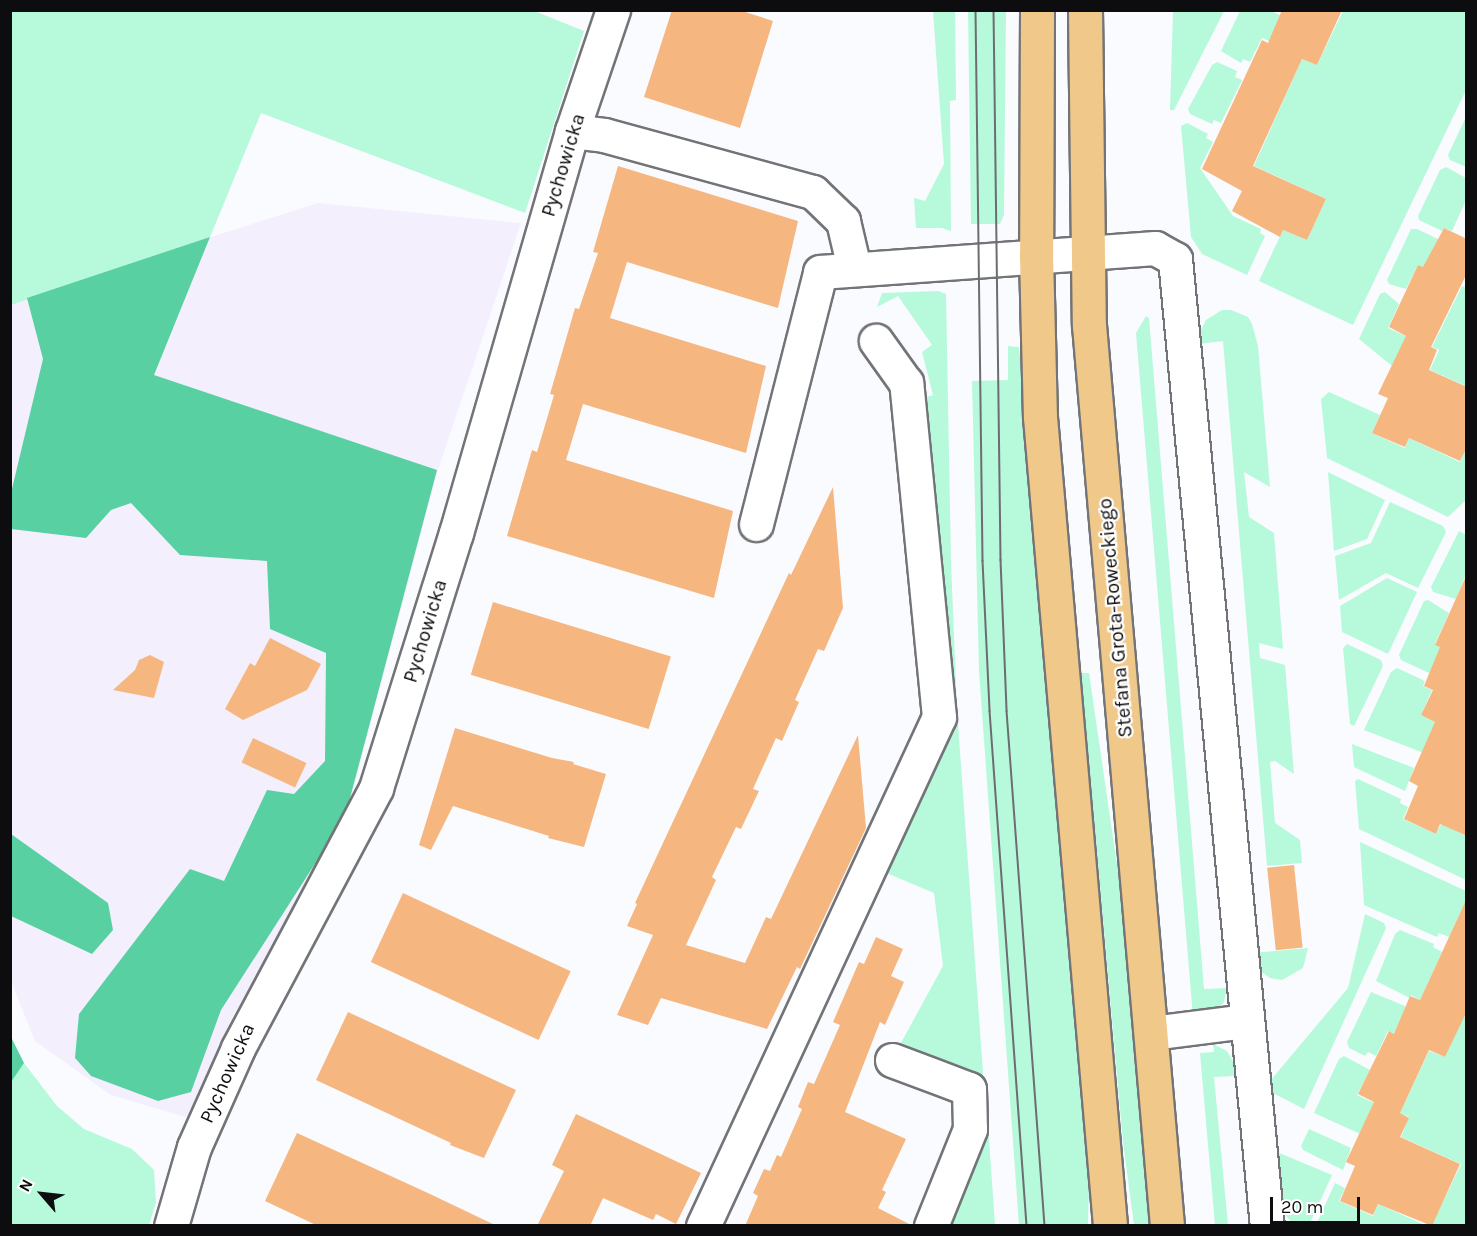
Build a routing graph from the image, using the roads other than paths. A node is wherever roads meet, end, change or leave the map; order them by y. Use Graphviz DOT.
graph roads {
  1 [pos="613,10"];
  2 [pos="1037,10"];
  3 [pos="1084,10"];
  4 [pos="572,131"];
  5 [pos="1086,253"];
  6 [pos="1036,255"];
  7 [pos="854,268"];
  8 [pos="876,341"];
  9 [pos="756,524"];
  10 [pos="1246,1021"];
  11 [pos="1151,1034"];
  12 [pos="892,1060"];
  13 [pos="171,1226"];
  14 [pos="703,1226"];
  15 [pos="931,1226"];
  16 [pos="1110,1226"];
  17 [pos="1167,1226"];
  18 [pos="1267,1226"];
  1 -- 4 [label="street, Pychowicka"];
  2 -- 6 [label="main road"];
  3 -- 5 [label="main road, Stefana Grota-Roweckiego"];
  4 -- 7 [label="street"];
  4 -- 13 [label="street, Pychowicka"];
  5 -- 6 [label="street"];
  5 -- 10 [label="street"];
  5 -- 11 [label="main road, Stefana Grota-Roweckiego"];
  6 -- 7 [label="street"];
  6 -- 16 [label="main road"];
  7 -- 9 [label="street"];
  8 -- 14 [label="street"];
  10 -- 11 [label="street"];
  10 -- 18 [label="street"];
  11 -- 17 [label="main road, Stefana Grota-Roweckiego"];
  12 -- 15 [label="street"];
}
